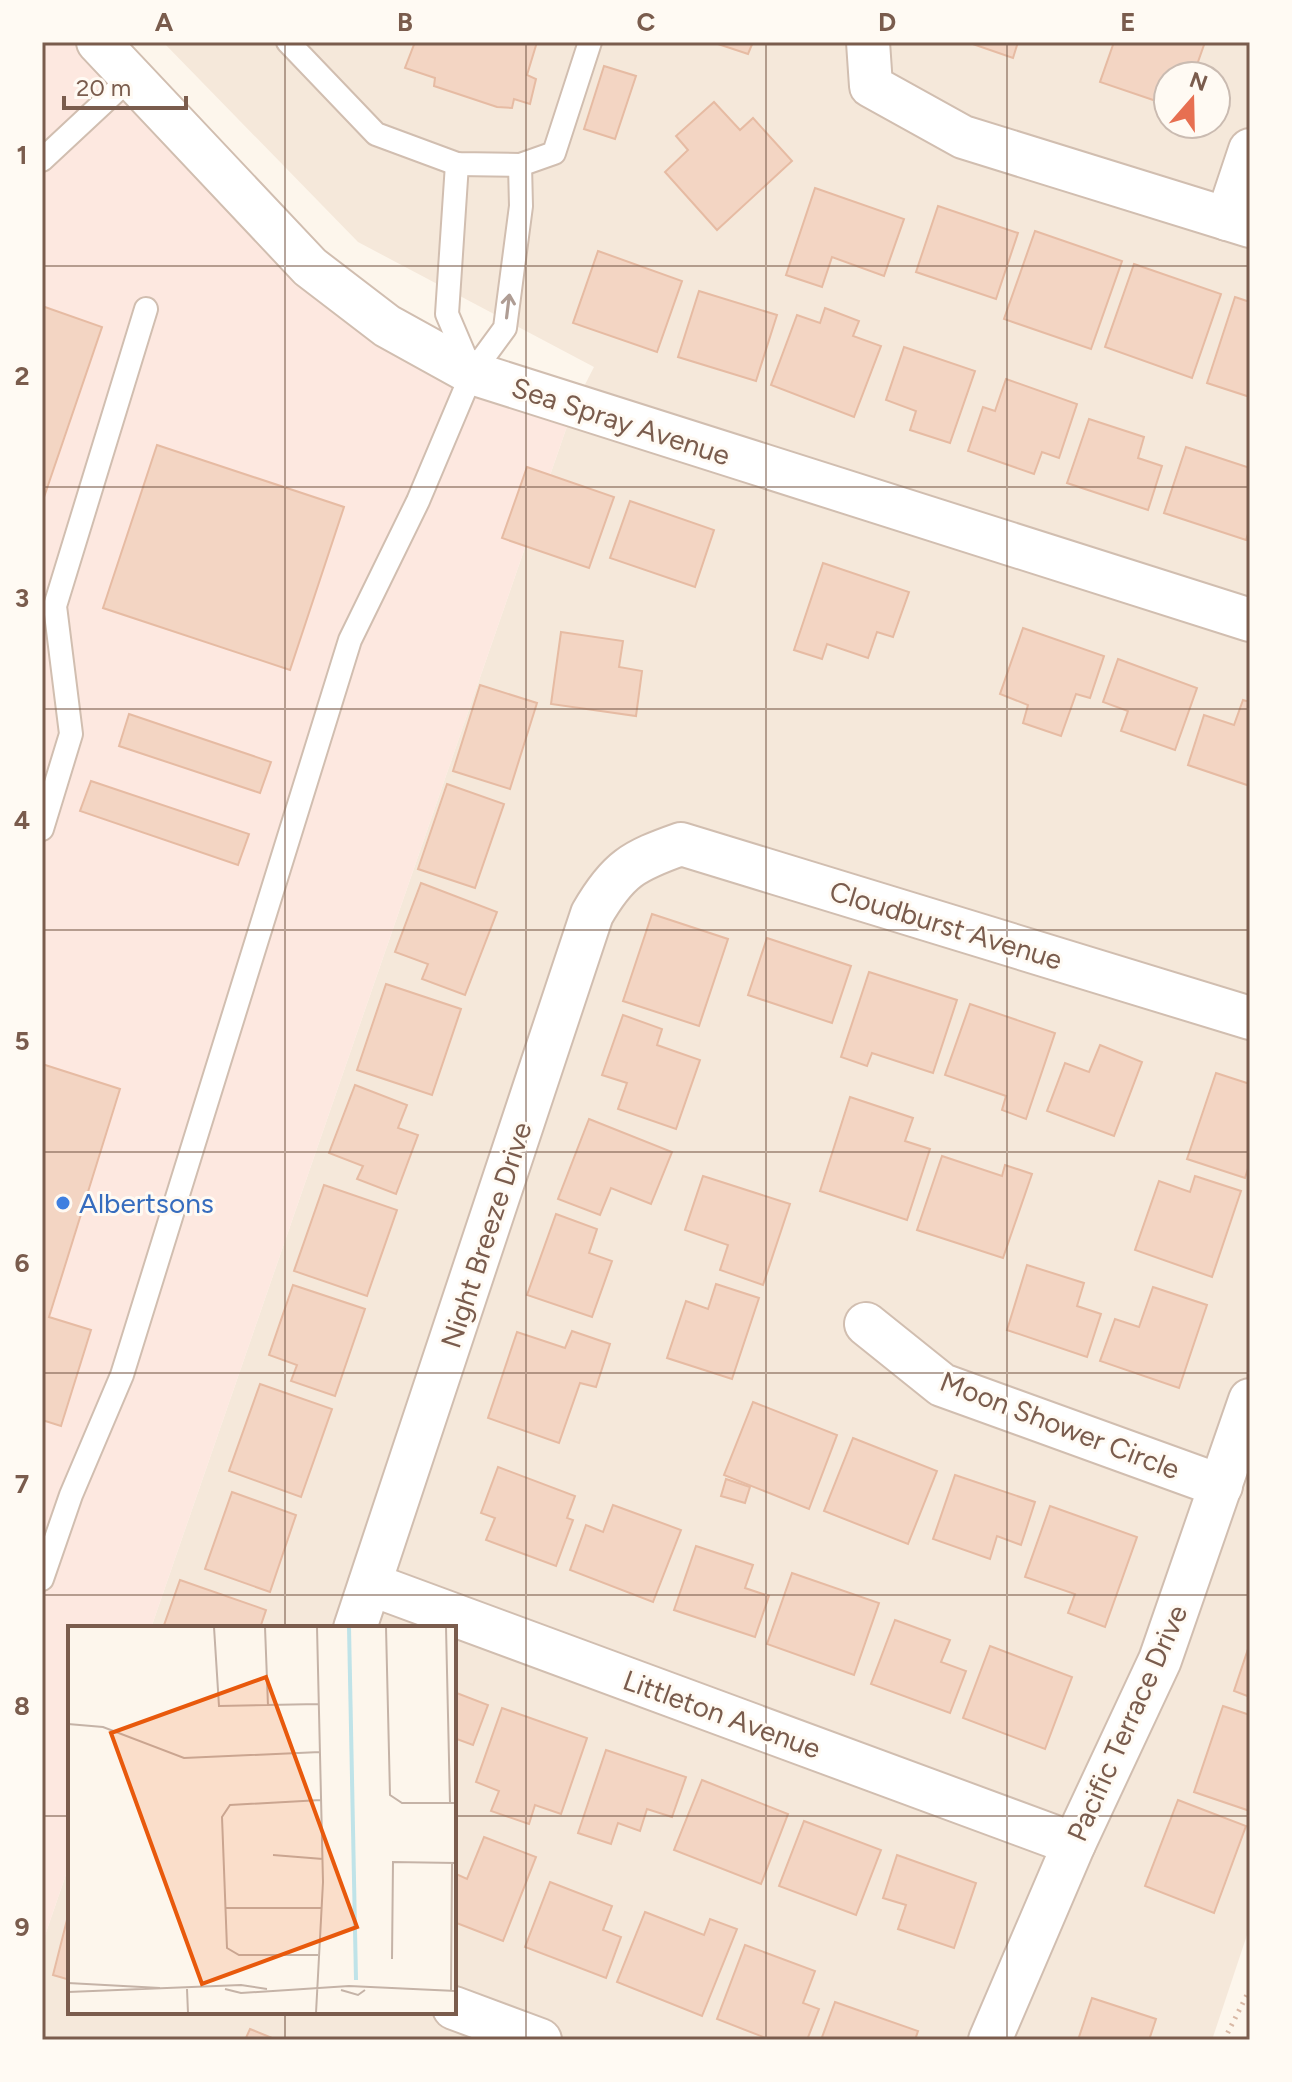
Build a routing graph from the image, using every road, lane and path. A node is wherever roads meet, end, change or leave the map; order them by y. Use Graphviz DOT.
graph roads {
  1 [pos="98,42"];
  2 [pos="288,42"];
  3 [pos="590,42"];
  4 [pos="868,42"];
  5 [pos="131,77"];
  6 [pos="1250,150"];
  7 [pos="42,160"];
  8 [pos="457,164"];
  9 [pos="520,165"];
  10 [pos="1239,223"];
  11 [pos="146,309"];
  12 [pos="472,373"];
  13 [pos="1250,620"];
  14 [pos="42,829"];
  15 [pos="642,858"];
  16 [pos="1250,1018"];
  17 [pos="866,1324"];
  18 [pos="1250,1400"];
  19 [pos="1221,1486"];
  20 [pos="42,1579"];
  21 [pos="370,1584"];
  22 [pos="356,1626"];
  23 [pos="1074,1844"];
  24 [pos="1250,1989"];
  25 [pos="456,2009"];
  26 [pos="540,2040"];
  27 [pos="990,2040"];
  28 [pos="1224,2040"];
  1 -- 5 [label="street, Sea Spray Avenue"];
  2 -- 8 [label="lane"];
  3 -- 9 [label="lane"];
  4 -- 10 [label="street"];
  5 -- 7 [label="lane"];
  5 -- 12 [label="street, Sea Spray Avenue"];
  6 -- 10 [label="street"];
  8 -- 9 [label="lane"];
  8 -- 12 [label="lane"];
  12 -- 9 [label="lane, one-way"];
  11 -- 14 [label="lane"];
  12 -- 13 [label="street, Sea Spray Avenue"];
  12 -- 20 [label="lane"];
  15 -- 16 [label="street, Cloudburst Avenue"];
  15 -- 21 [label="street, Night Breeze Drive"];
  17 -- 19 [label="street, Moon Shower Circle"];
  18 -- 19 [label="street, Pacific Terrace Drive"];
  19 -- 23 [label="street, Pacific Terrace Drive"];
  21 -- 22 [label="street, Night Breeze Drive"];
  21 -- 23 [label="street, Littleton Avenue"];
  23 -- 27 [label="street, Pacific Terrace Drive"];
  24 -- 28 [label="path"];
  25 -- 26 [label="street"];
}
